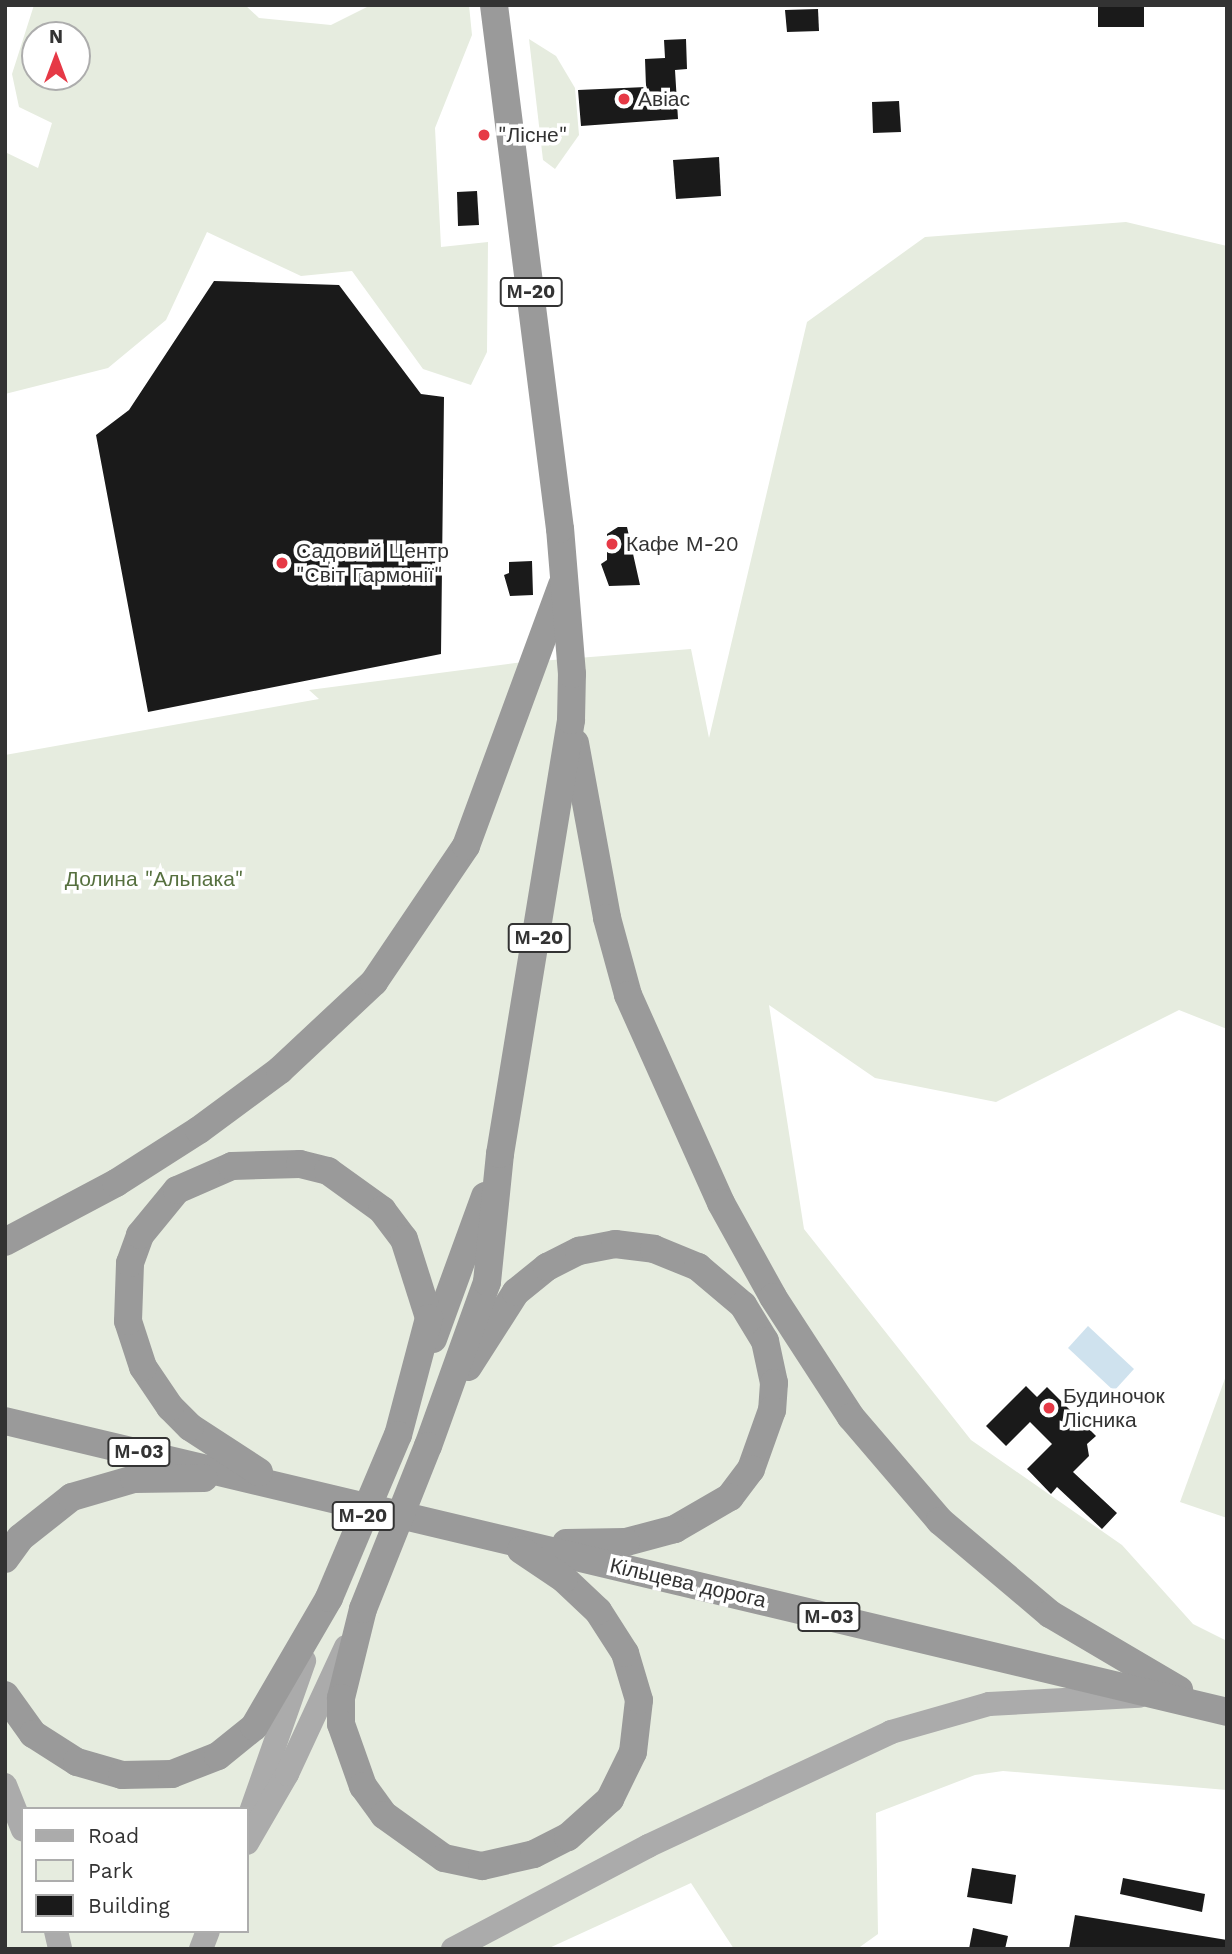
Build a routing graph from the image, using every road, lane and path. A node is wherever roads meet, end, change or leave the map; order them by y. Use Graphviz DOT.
graph roads {
  1 [pos="494,5"];
  2 [pos="565,579"];
  3 [pos="570,720"];
  4 [pos="500,1154"];
  5 [pos="5,1242"];
  6 [pos="449,1394"];
  7 [pos="5,1422"];
  8 [pos="398,1435"];
  9 [pos="273,1482"];
  10 [pos="503,1539"];
  11 [pos="5,1559"];
  12 [pos="329,1598"];
  13 [pos="363,1609"];
  14 [pos="5,1695"];
  15 [pos="1154,1695"];
  16 [pos="1227,1710"];
  17 [pos="5,1785"];
  18 [pos="248,1820"];
  19 [pos="21,1825"];
  20 [pos="248,1841"];
  21 [pos="453,1949"];
  1 -- 2 [label="highway, М-20"];
  2 -- 3 [label="highway, М-20"];
  2 -- 5 [label="highway"];
  3 -- 4 [label="highway, М-20"];
  3 -- 16 [label="highway"];
  4 -- 6 [label="highway, М-20"];
  4 -- 8 [label="highway, М-20"];
  6 -- 10 [label="highway"];
  6 -- 13 [label="highway, М-20, bridge"];
  7 -- 9 [label="highway, М-03"];
  8 -- 9 [label="highway"];
  8 -- 12 [label="highway, М-20, bridge"];
  9 -- 10 [label="highway, Кільцева дорога / М-03"];
  9 -- 11 [label="highway"];
  10 -- 13 [label="highway"];
  10 -- 15 [label="highway, Кільцева дорога / М-03"];
  12 -- 14 [label="highway"];
  12 -- 18 [label="main road"];
  13 -- 20 [label="main road"];
  15 -- 16 [label="highway, Кільцева дорога / М-03"];
  15 -- 21 [label="main road"];
  17 -- 19 [label="main road"];
}
